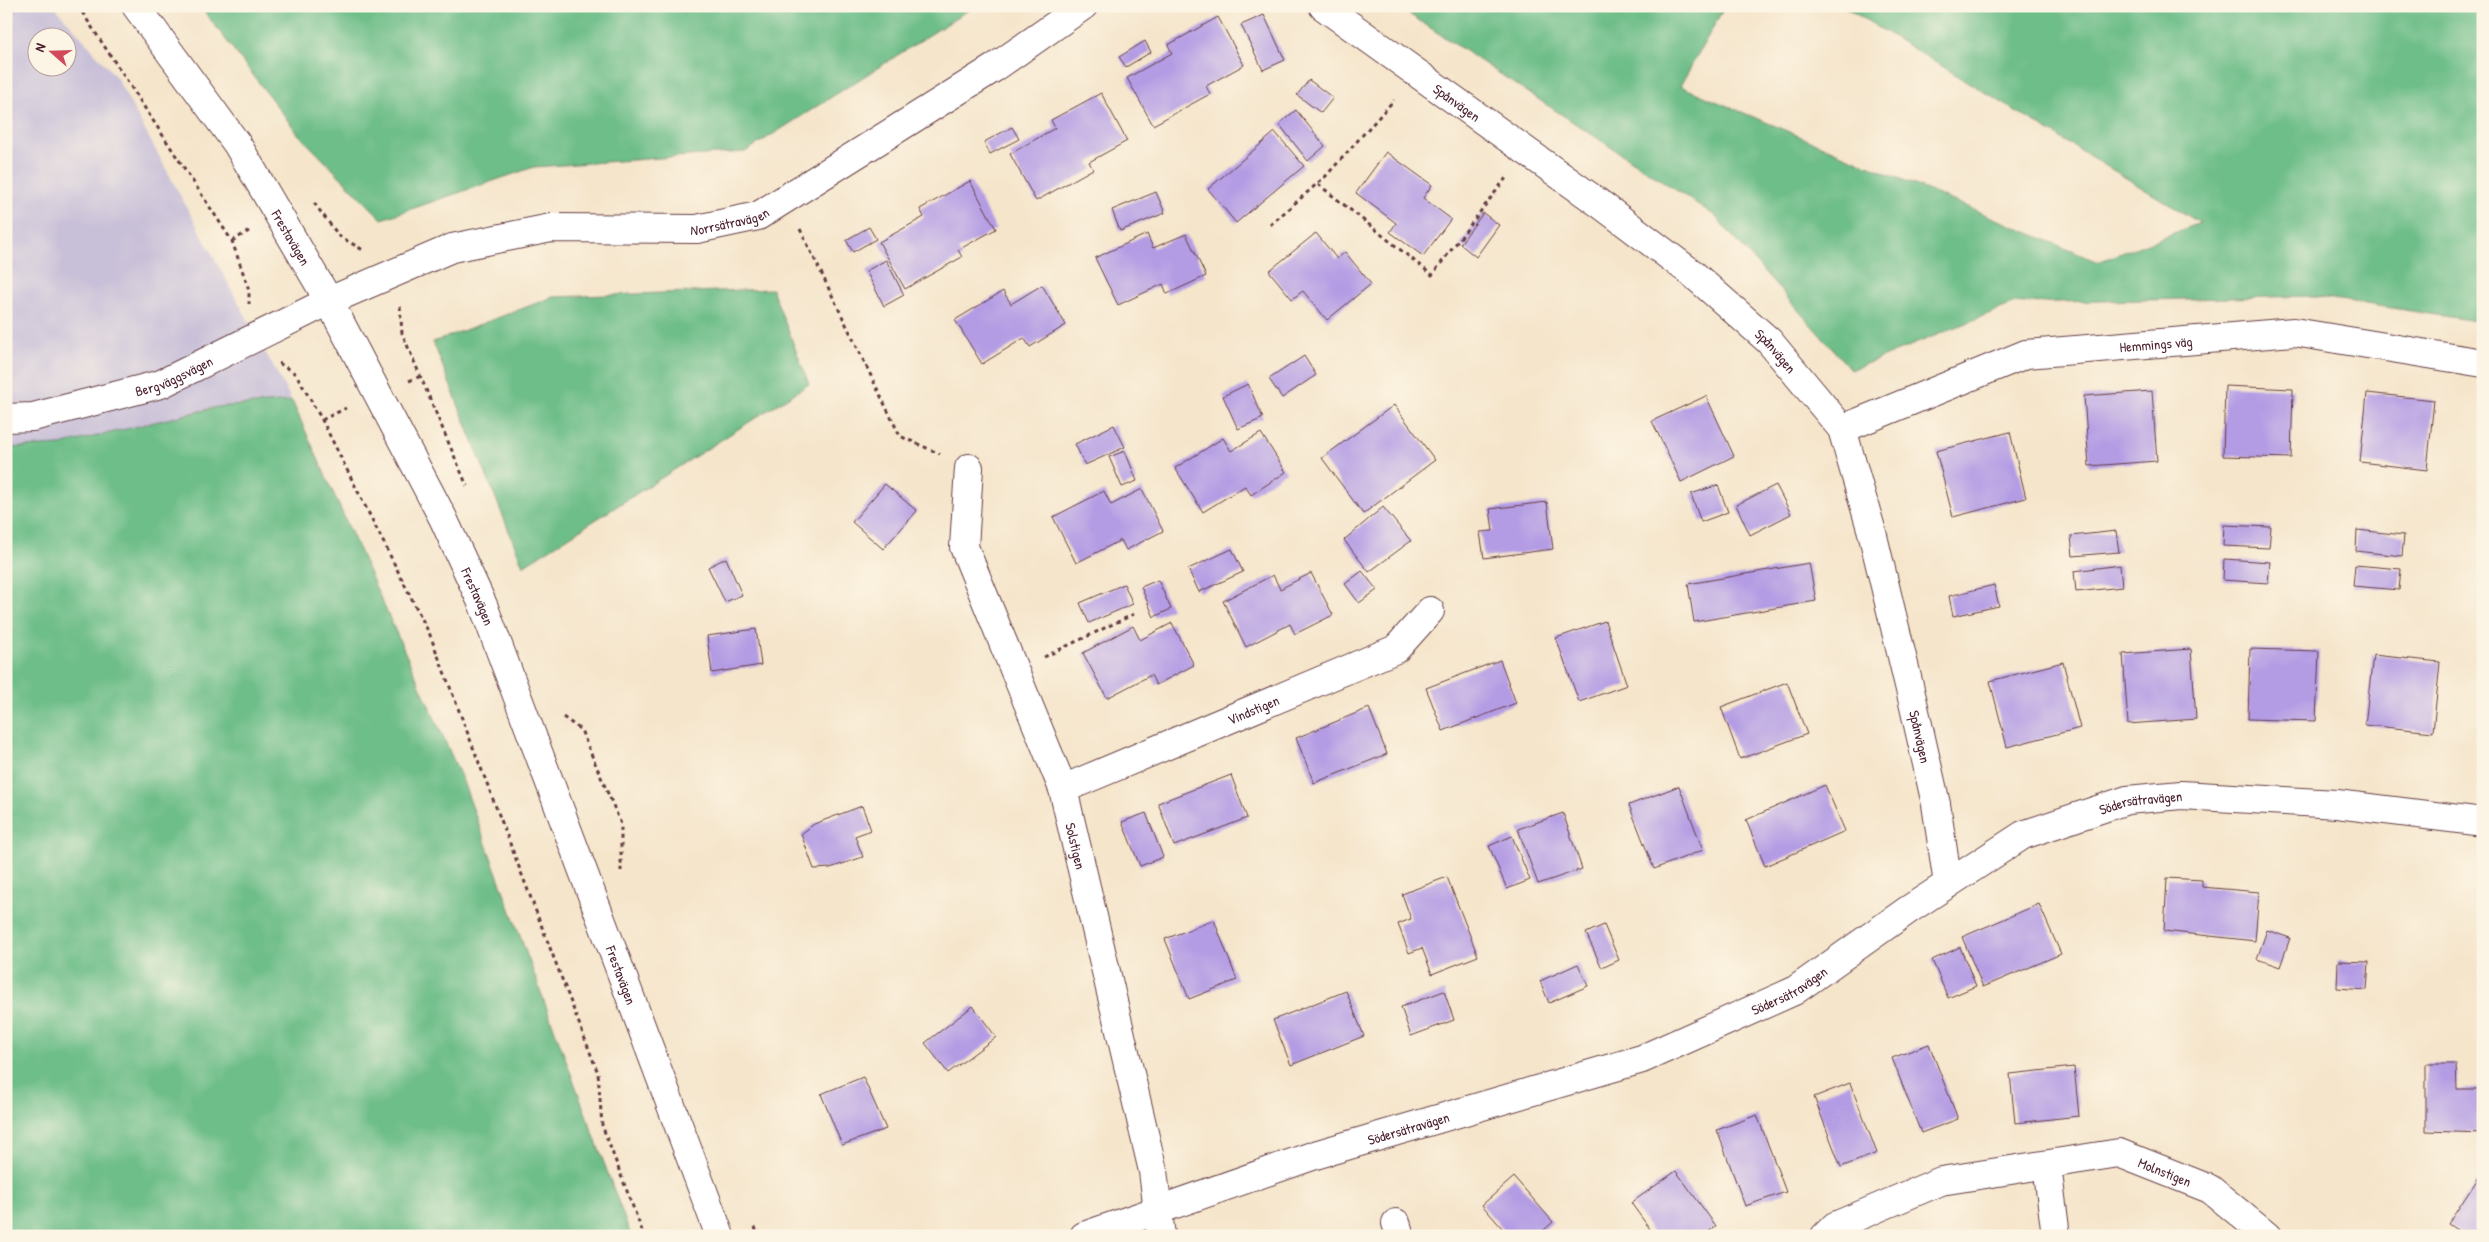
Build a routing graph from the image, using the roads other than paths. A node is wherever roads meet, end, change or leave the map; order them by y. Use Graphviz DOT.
graph roads {
  1 [pos="136,6"];
  2 [pos="1083,6"];
  3 [pos="1323,6"];
  4 [pos="329,301"];
  5 [pos="2483,363"];
  6 [pos="6,418"];
  7 [pos="1842,429"];
  8 [pos="969,468"];
  9 [pos="1430,611"];
  10 [pos="1063,789"];
  11 [pos="2483,822"];
  12 [pos="1948,884"];
  13 [pos="2047,1166"];
  14 [pos="1159,1223"];
  15 [pos="720,1236"];
  16 [pos="1084,1236"];
  17 [pos="1825,1236"];
  18 [pos="2056,1236"];
  19 [pos="2267,1236"];
  1 -- 4 [label="street, Frestavägen"];
  2 -- 4 [label="street, Norrsätravägen"];
  3 -- 7 [label="street, Spånvägen"];
  4 -- 6 [label="street, Bergväggsvägen"];
  4 -- 15 [label="street, Frestavägen"];
  5 -- 7 [label="street, Hemmings väg"];
  7 -- 12 [label="street, Spånvägen"];
  8 -- 10 [label="street, Solstigen"];
  9 -- 10 [label="street, Vindstigen"];
  10 -- 14 [label="street, Solstigen"];
  11 -- 12 [label="street, Södersätravägen"];
  12 -- 14 [label="street, Södersätravägen"];
  13 -- 17 [label="street, Molnstigen"];
  13 -- 18 [label="street"];
  13 -- 19 [label="street, Molnstigen"];
  14 -- 16 [label="street, Södersätravägen"];
}
